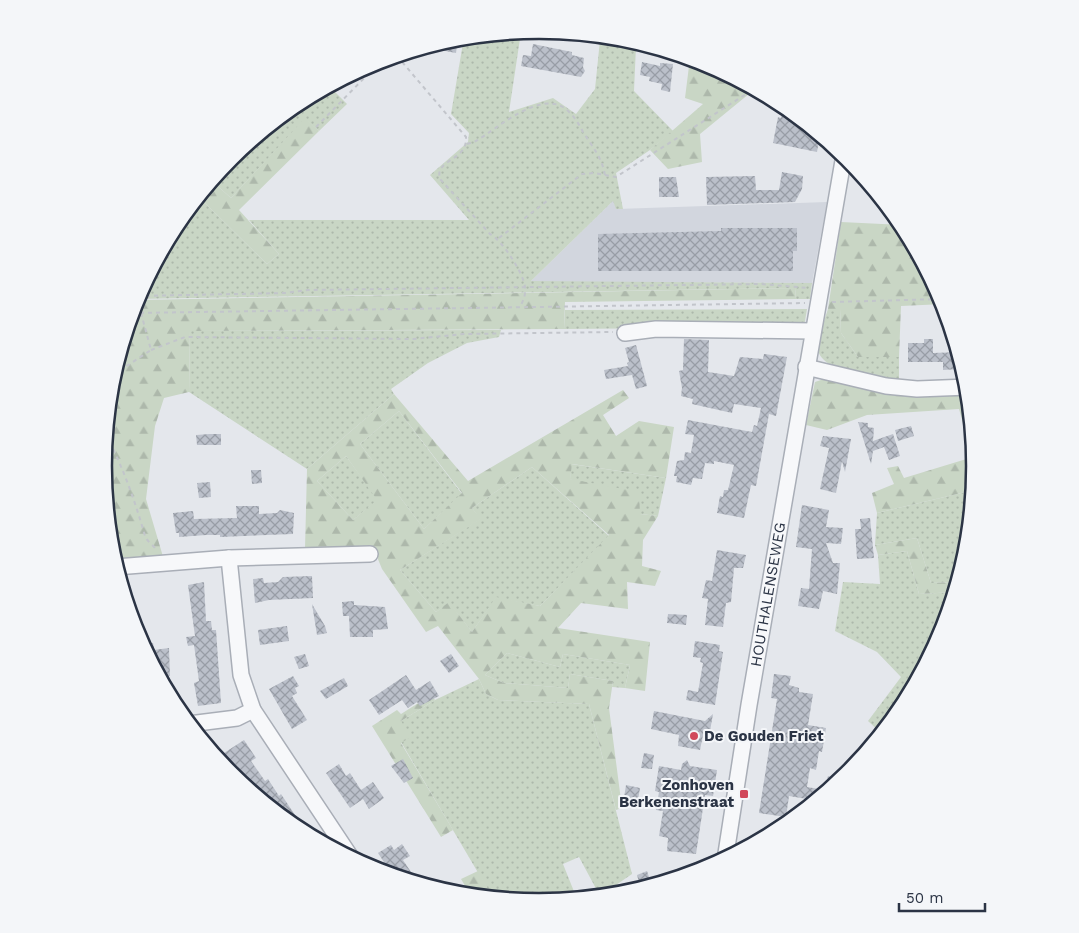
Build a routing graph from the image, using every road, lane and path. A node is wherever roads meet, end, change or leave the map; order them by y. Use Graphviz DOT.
graph roads {
  1 [pos="401,61"];
  2 [pos="367,75"];
  3 [pos="748,93"];
  4 [pos="316,128"];
  5 [pos="467,144"];
  6 [pos="842,164"];
  7 [pos="606,177"];
  8 [pos="498,238"];
  9 [pos="525,286"];
  10 [pos="147,296"];
  11 [pos="819,296"];
  12 [pos="933,299"];
  13 [pos="520,307"];
  14 [pos="141,313"];
  15 [pos="813,331"];
  16 [pos="624,332"];
  17 [pos="151,350"];
  18 [pos="806,367"];
  19 [pos="123,368"];
  20 [pos="960,387"];
  21 [pos="113,448"];
  22 [pos="370,554"];
  23 [pos="229,558"];
  24 [pos="162,564"];
  25 [pos="124,567"];
  26 [pos="254,710"];
  27 [pos="197,723"];
  28 [pos="344,847"];
  29 [pos="726,851"];
  1 -- 5 [label="path"];
  2 -- 4 [label="path"];
  3 -- 7 [label="path"];
  5 -- 7 [label="path"];
  5 -- 8 [label="path"];
  6 -- 11 [label="street, HOUTHALENSEWEG"];
  7 -- 8 [label="path"];
  8 -- 9 [label="path"];
  9 -- 10 [label="path"];
  9 -- 11 [label="path"];
  9 -- 13 [label="path"];
  11 -- 12 [label="path"];
  11 -- 13 [label="path"];
  11 -- 15 [label="street, HOUTHALENSEWEG"];
  13 -- 14 [label="path"];
  14 -- 17 [label="path"];
  15 -- 16 [label="street"];
  15 -- 18 [label="street, HOUTHALENSEWEG"];
  16 -- 17 [label="path"];
  17 -- 19 [label="path"];
  18 -- 20 [label="street"];
  18 -- 29 [label="street, HOUTHALENSEWEG"];
  21 -- 24 [label="path"];
  22 -- 23 [label="street"];
  23 -- 24 [label="street"];
  23 -- 26 [label="street"];
  24 -- 25 [label="street"];
  26 -- 27 [label="street"];
  26 -- 28 [label="street"];
}
